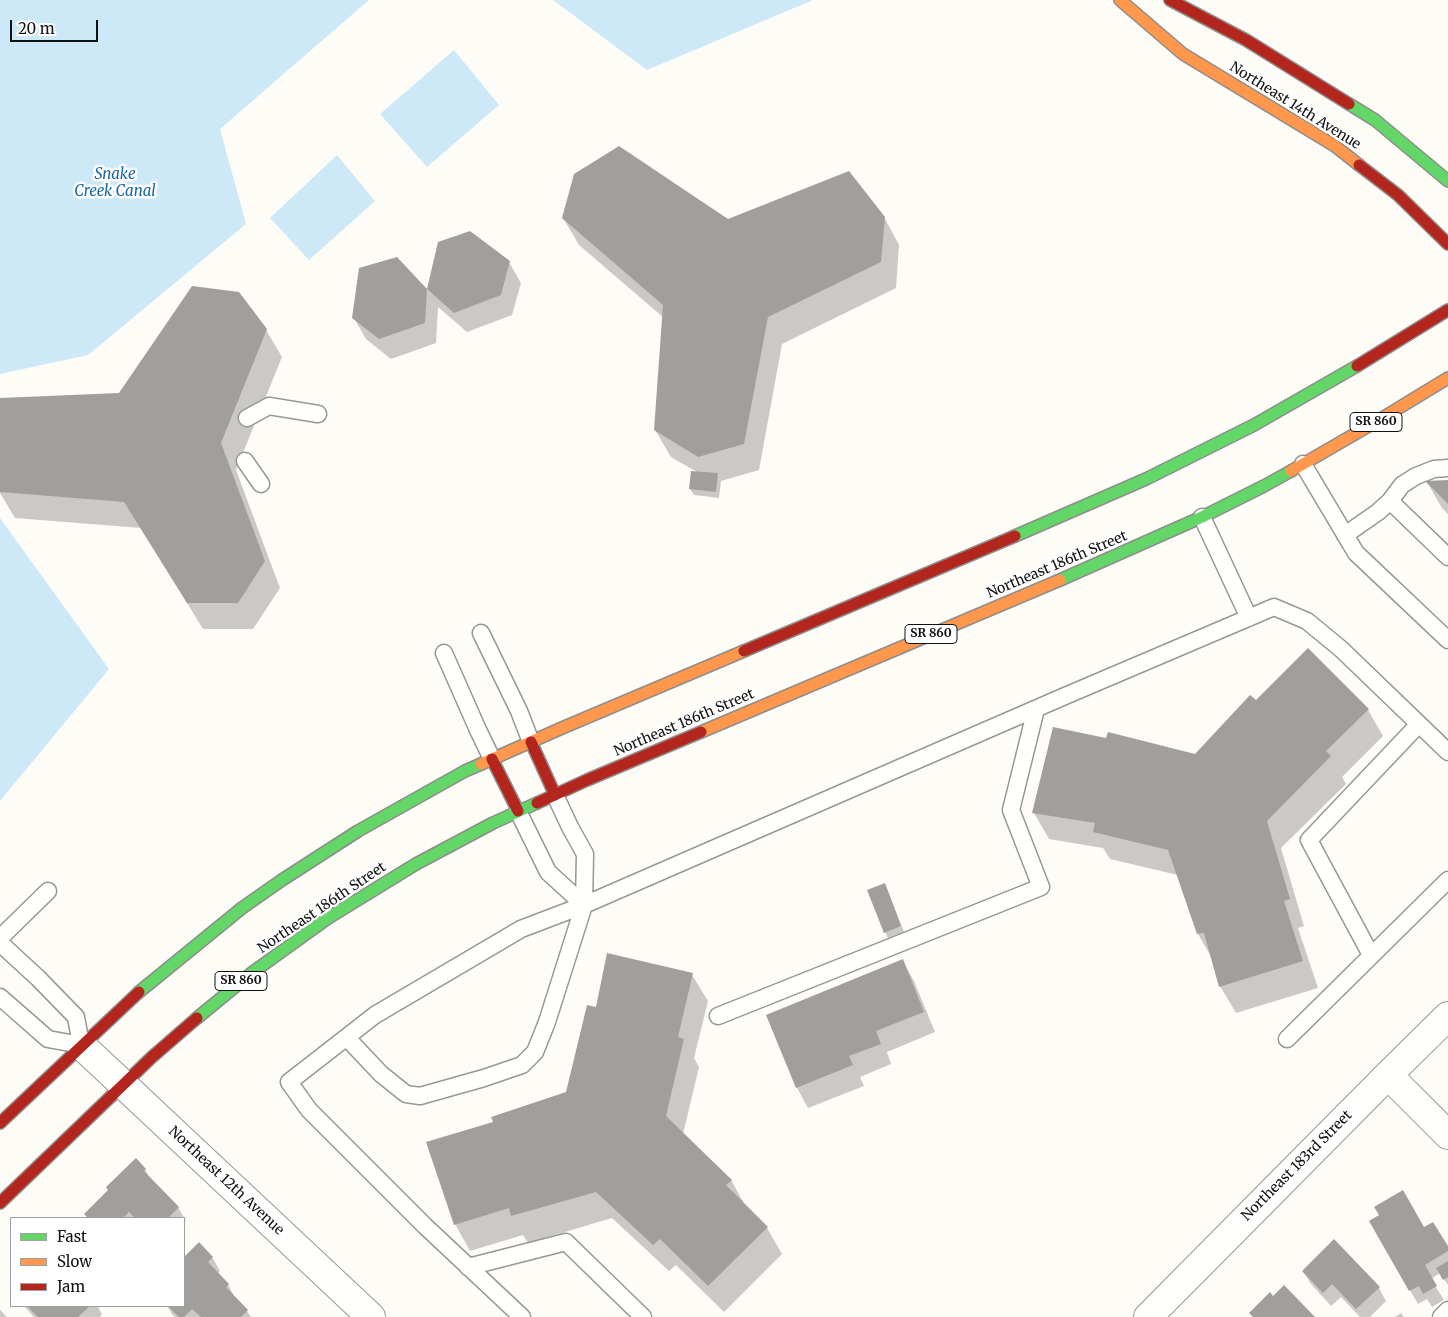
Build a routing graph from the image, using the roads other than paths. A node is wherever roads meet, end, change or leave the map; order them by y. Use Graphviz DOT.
graph roads {
  1 [pos="1120,0"];
  2 [pos="1170,0"];
  3 [pos="1448,181"];
  4 [pos="1448,244"];
  5 [pos="1448,310"];
  6 [pos="1448,378"];
  7 [pos="318,414"];
  8 [pos="247,418"];
  9 [pos="245,461"];
  10 [pos="1303,464"];
  11 [pos="1448,468"];
  12 [pos="260,484"];
  13 [pos="1390,501"];
  14 [pos="1202,517"];
  15 [pos="1345,535"];
  16 [pos="1448,557"];
  17 [pos="1249,618"];
  18 [pos="481,633"];
  19 [pos="1448,640"];
  20 [pos="444,653"];
  21 [pos="1036,709"];
  22 [pos="1419,724"];
  23 [pos="531,742"];
  24 [pos="1448,752"];
  25 [pos="492,759"];
  26 [pos="555,795"];
  27 [pos="518,811"];
  28 [pos="1448,880"];
  29 [pos="48,891"];
  30 [pos="582,912"];
  31 [pos="0,938"];
  32 [pos="0,943"];
  33 [pos="1371,955"];
  34 [pos="0,997"];
  35 [pos="718,1016"];
  36 [pos="1448,1016"];
  37 [pos="347,1038"];
  38 [pos="1287,1040"];
  39 [pos="81,1045"];
  40 [pos="1388,1075"];
  41 [pos="123,1084"];
  42 [pos="0,1123"];
  43 [pos="1448,1135"];
  44 [pos="0,1202"];
  45 [pos="468,1267"];
  46 [pos="1448,1310"];
  47 [pos="370,1317"];
  48 [pos="522,1317"];
  49 [pos="643,1317"];
  50 [pos="1148,1317"];
  51 [pos="1441,1317"];
  1 -- 4 [label="main road, Northeast 14th Avenue"];
  2 -- 3 [label="main road"];
  5 -- 23 [label="main road"];
  6 -- 10 [label="main road, Northeast 186th Street / SR 860"];
  7 -- 8 [label="lane"];
  9 -- 12 [label="lane"];
  10 -- 14 [label="main road, Northeast 186th Street / SR 860"];
  10 -- 15 [label="lane"];
  11 -- 13 [label="lane"];
  13 -- 15 [label="lane"];
  13 -- 16 [label="lane"];
  14 -- 17 [label="lane"];
  14 -- 26 [label="main road, Northeast 186th Street / SR 860"];
  15 -- 19 [label="lane"];
  17 -- 21 [label="lane"];
  17 -- 22 [label="lane"];
  18 -- 23 [label="lane"];
  20 -- 25 [label="lane"];
  21 -- 30 [label="lane"];
  21 -- 35 [label="lane"];
  22 -- 24 [label="lane"];
  22 -- 33 [label="lane"];
  23 -- 25 [label="main road"];
  23 -- 26 [label="main road"];
  25 -- 27 [label="main road"];
  25 -- 39 [label="main road"];
  26 -- 27 [label="main road, Northeast 186th Street / SR 860"];
  26 -- 30 [label="lane"];
  27 -- 30 [label="lane"];
  27 -- 41 [label="main road, Northeast 186th Street / SR 860"];
  28 -- 33 [label="lane"];
  29 -- 31 [label="lane"];
  30 -- 37 [label="lane"];
  30 -- 37 [label="lane"];
  32 -- 39 [label="lane"];
  33 -- 38 [label="lane"];
  34 -- 39 [label="lane"];
  36 -- 40 [label="street, Northeast 183rd Street"];
  37 -- 45 [label="lane"];
  39 -- 41 [label="street, Northeast 12th Avenue"];
  39 -- 42 [label="main road"];
  40 -- 43 [label="street"];
  40 -- 50 [label="street, Northeast 183rd Street"];
  41 -- 44 [label="main road, Northeast 186th Street / SR 860"];
  41 -- 47 [label="street, Northeast 12th Avenue"];
  45 -- 48 [label="lane"];
  45 -- 49 [label="lane"];
  46 -- 51 [label="lane"];
}
